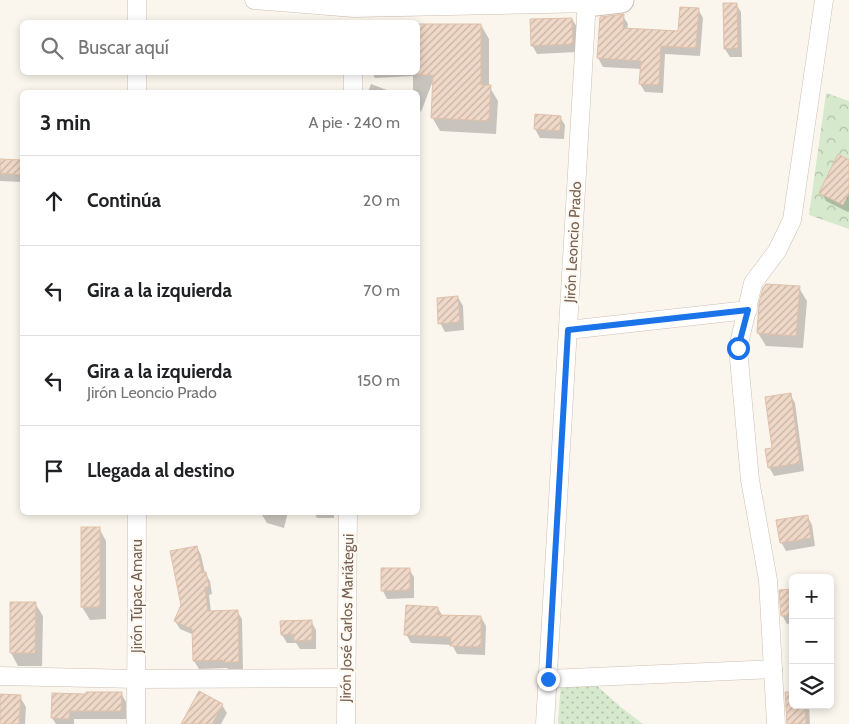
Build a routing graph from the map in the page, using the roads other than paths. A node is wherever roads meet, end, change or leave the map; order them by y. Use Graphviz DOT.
graph roads {
  1 [pos="137,0"];
  2 [pos="254,0"];
  3 [pos="824,0"];
  4 [pos="604,1"];
  5 [pos="354,10"];
  6 [pos="137,20"];
  7 [pos="137,75"];
  8 [pos="353,75"];
  9 [pos="137,90"];
  10 [pos="353,90"];
  11 [pos="748,310"];
  12 [pos="568,330"];
  13 [pos="137,515"];
  14 [pos="348,515"];
  15 [pos="773,669"];
  16 [pos="0,676"];
  17 [pos="346,678"];
  18 [pos="137,679"];
  19 [pos="548,679"];
  20 [pos="136,724"];
  21 [pos="346,724"];
  22 [pos="545,724"];
  23 [pos="776,724"];
  1 -- 6 [label="street"];
  2 -- 5 [label="street"];
  3 -- 11 [label="street"];
  4 -- 5 [label="street"];
  4 -- 12 [label="street, Jirón Leoncio Prado"];
  7 -- 9 [label="street"];
  8 -- 10 [label="street"];
  11 -- 12 [label="street"];
  11 -- 15 [label="street"];
  12 -- 19 [label="street, Jirón Leoncio Prado"];
  13 -- 18 [label="street, Jirón Túpac Amaru"];
  14 -- 17 [label="street, Jirón José Carlos Mariátegui"];
  15 -- 19 [label="street"];
  15 -- 23 [label="street"];
  16 -- 18 [label="street"];
  17 -- 18 [label="street"];
  17 -- 21 [label="street, Jirón José Carlos Mariátegui"];
  18 -- 20 [label="street, Jirón Túpac Amaru"];
  19 -- 22 [label="street, Jirón Leoncio Prado"];
}
